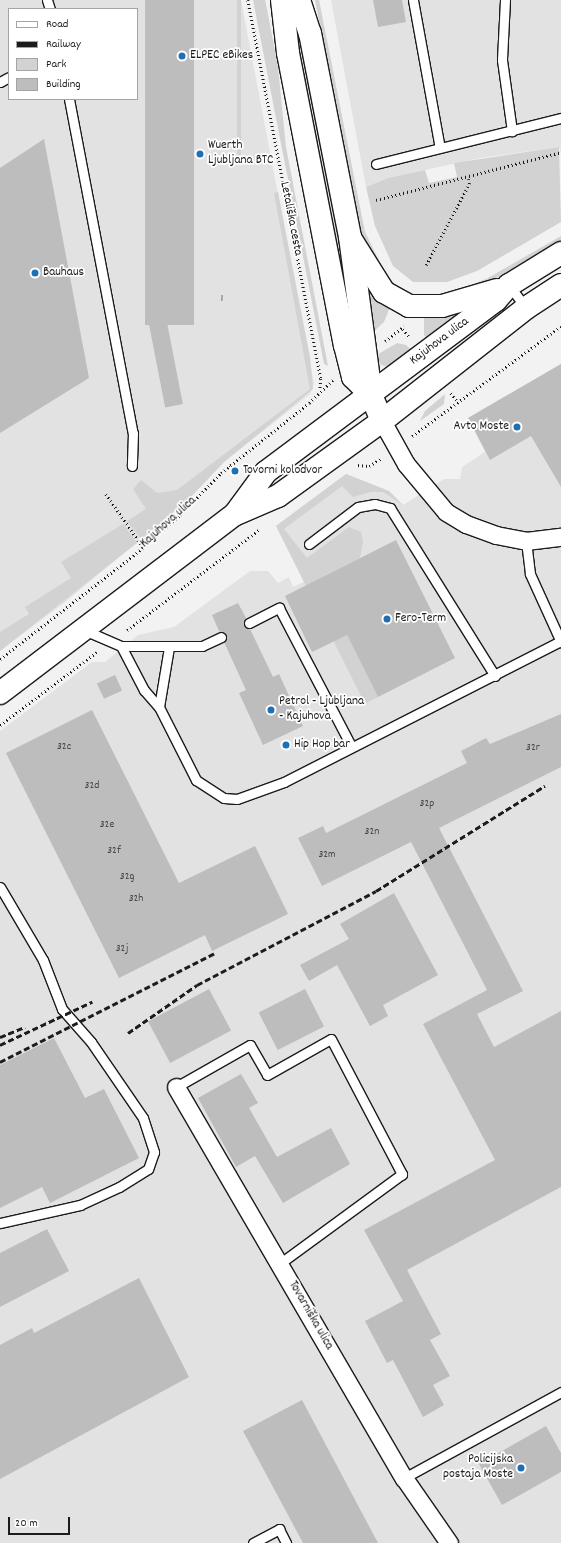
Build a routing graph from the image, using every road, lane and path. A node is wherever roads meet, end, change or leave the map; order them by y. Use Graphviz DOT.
graph roads {
  1 [pos="248,0"];
  2 [pos="272,0"];
  3 [pos="282,0"];
  4 [pos="299,0"];
  5 [pos="310,0"];
  6 [pos="413,0"];
  7 [pos="505,0"];
  8 [pos="310,33"];
  9 [pos="288,53"];
  10 [pos="69,100"];
  11 [pos="561,118"];
  12 [pos="512,131"];
  13 [pos="440,148"];
  14 [pos="561,152"];
  15 [pos="376,164"];
  16 [pos="468,178"];
  17 [pos="376,200"];
  18 [pos="350,237"];
  19 [pos="561,253"];
  20 [pos="426,265"];
  21 [pos="509,285"];
  22 [pos="561,285"];
  23 [pos="526,308"];
  24 [pos="561,326"];
  25 [pos="403,329"];
  26 [pos="380,345"];
  27 [pos="331,381"];
  28 [pos="320,391"];
  29 [pos="371,395"];
  30 [pos="382,421"];
  31 [pos="413,435"];
  32 [pos="377,462"];
  33 [pos="230,465"];
  34 [pos="354,465"];
  35 [pos="132,466"];
  36 [pos="239,476"];
  37 [pos="106,494"];
  38 [pos="234,515"];
  39 [pos="265,524"];
  40 [pos="561,537"];
  41 [pos="526,541"];
  42 [pos="308,544"];
  43 [pos="144,547"];
  44 [pos="249,623"];
  45 [pos="84,630"];
  46 [pos="124,632"];
  47 [pos="221,637"];
  48 [pos="561,641"];
  49 [pos="121,646"];
  50 [pos="169,647"];
  51 [pos="94,654"];
  52 [pos="0,659"];
  53 [pos="494,676"];
  54 [pos="0,693"];
  55 [pos="159,707"];
  56 [pos="0,725"];
  57 [pos="351,746"];
  58 [pos="0,887"];
  59 [pos="176,1086"];
  60 [pos="0,1223"];
  61 [pos="279,1264"];
  62 [pos="561,1392"];
  63 [pos="404,1478"];
  64 [pos="253,1543"];
  65 [pos="286,1543"];
  66 [pos="449,1543"];
  1 -- 28 [label="path, Letališka cesta"];
  2 -- 9 [label="main road"];
  3 -- 9 [label="main road"];
  4 -- 8 [label="main road"];
  5 -- 8 [label="main road"];
  6 -- 13 [label="lane"];
  7 -- 12 [label="lane"];
  8 -- 18 [label="main road"];
  9 -- 29 [label="main road"];
  10 -- 35 [label="lane"];
  11 -- 12 [label="lane"];
  12 -- 13 [label="lane"];
  13 -- 15 [label="lane"];
  14 -- 16 [label="path"];
  16 -- 17 [label="path"];
  16 -- 20 [label="path"];
  18 -- 21 [label="main road"];
  18 -- 29 [label="main road"];
  19 -- 21 [label="main road, Kajuhova ulica"];
  21 -- 23 [label="lane"];
  21 -- 29 [label="main road, Kajuhova ulica"];
  22 -- 23 [label="main road, Kajuhova ulica"];
  23 -- 30 [label="main road, Kajuhova ulica"];
  24 -- 31 [label="path"];
  25 -- 26 [label="path"];
  27 -- 28 [label="path, Kajuhova ulica"];
  28 -- 33 [label="path, Kajuhova ulica"];
  29 -- 30 [label="main road"];
  29 -- 38 [label="main road, Kajuhova ulica"];
  30 -- 38 [label="main road, Kajuhova ulica"];
  30 -- 41 [label="street"];
  32 -- 34 [label="path"];
  33 -- 36 [label="path"];
  33 -- 43 [label="path, Kajuhova ulica"];
  37 -- 43 [label="path"];
  38 -- 45 [label="main road, Kajuhova ulica"];
  39 -- 46 [label="path"];
  40 -- 41 [label="street"];
  41 -- 48 [label="lane"];
  42 -- 53 [label="lane"];
  43 -- 52 [label="path, Kajuhova ulica"];
  44 -- 57 [label="lane"];
  45 -- 49 [label="lane"];
  45 -- 54 [label="main road, Kajuhova ulica"];
  47 -- 50 [label="lane"];
  48 -- 53 [label="lane"];
  49 -- 50 [label="lane"];
  49 -- 55 [label="lane"];
  50 -- 55 [label="lane"];
  51 -- 56 [label="path"];
  53 -- 57 [label="lane"];
  55 -- 57 [label="lane"];
  58 -- 60 [label="lane"];
  59 -- 61 [label="street, Tovarniška ulica"];
  59 -- 61 [label="lane"];
  61 -- 63 [label="street, Tovarniška ulica"];
  62 -- 63 [label="lane"];
  63 -- 66 [label="street, Tovarniška ulica"];
  64 -- 65 [label="lane"];
}
